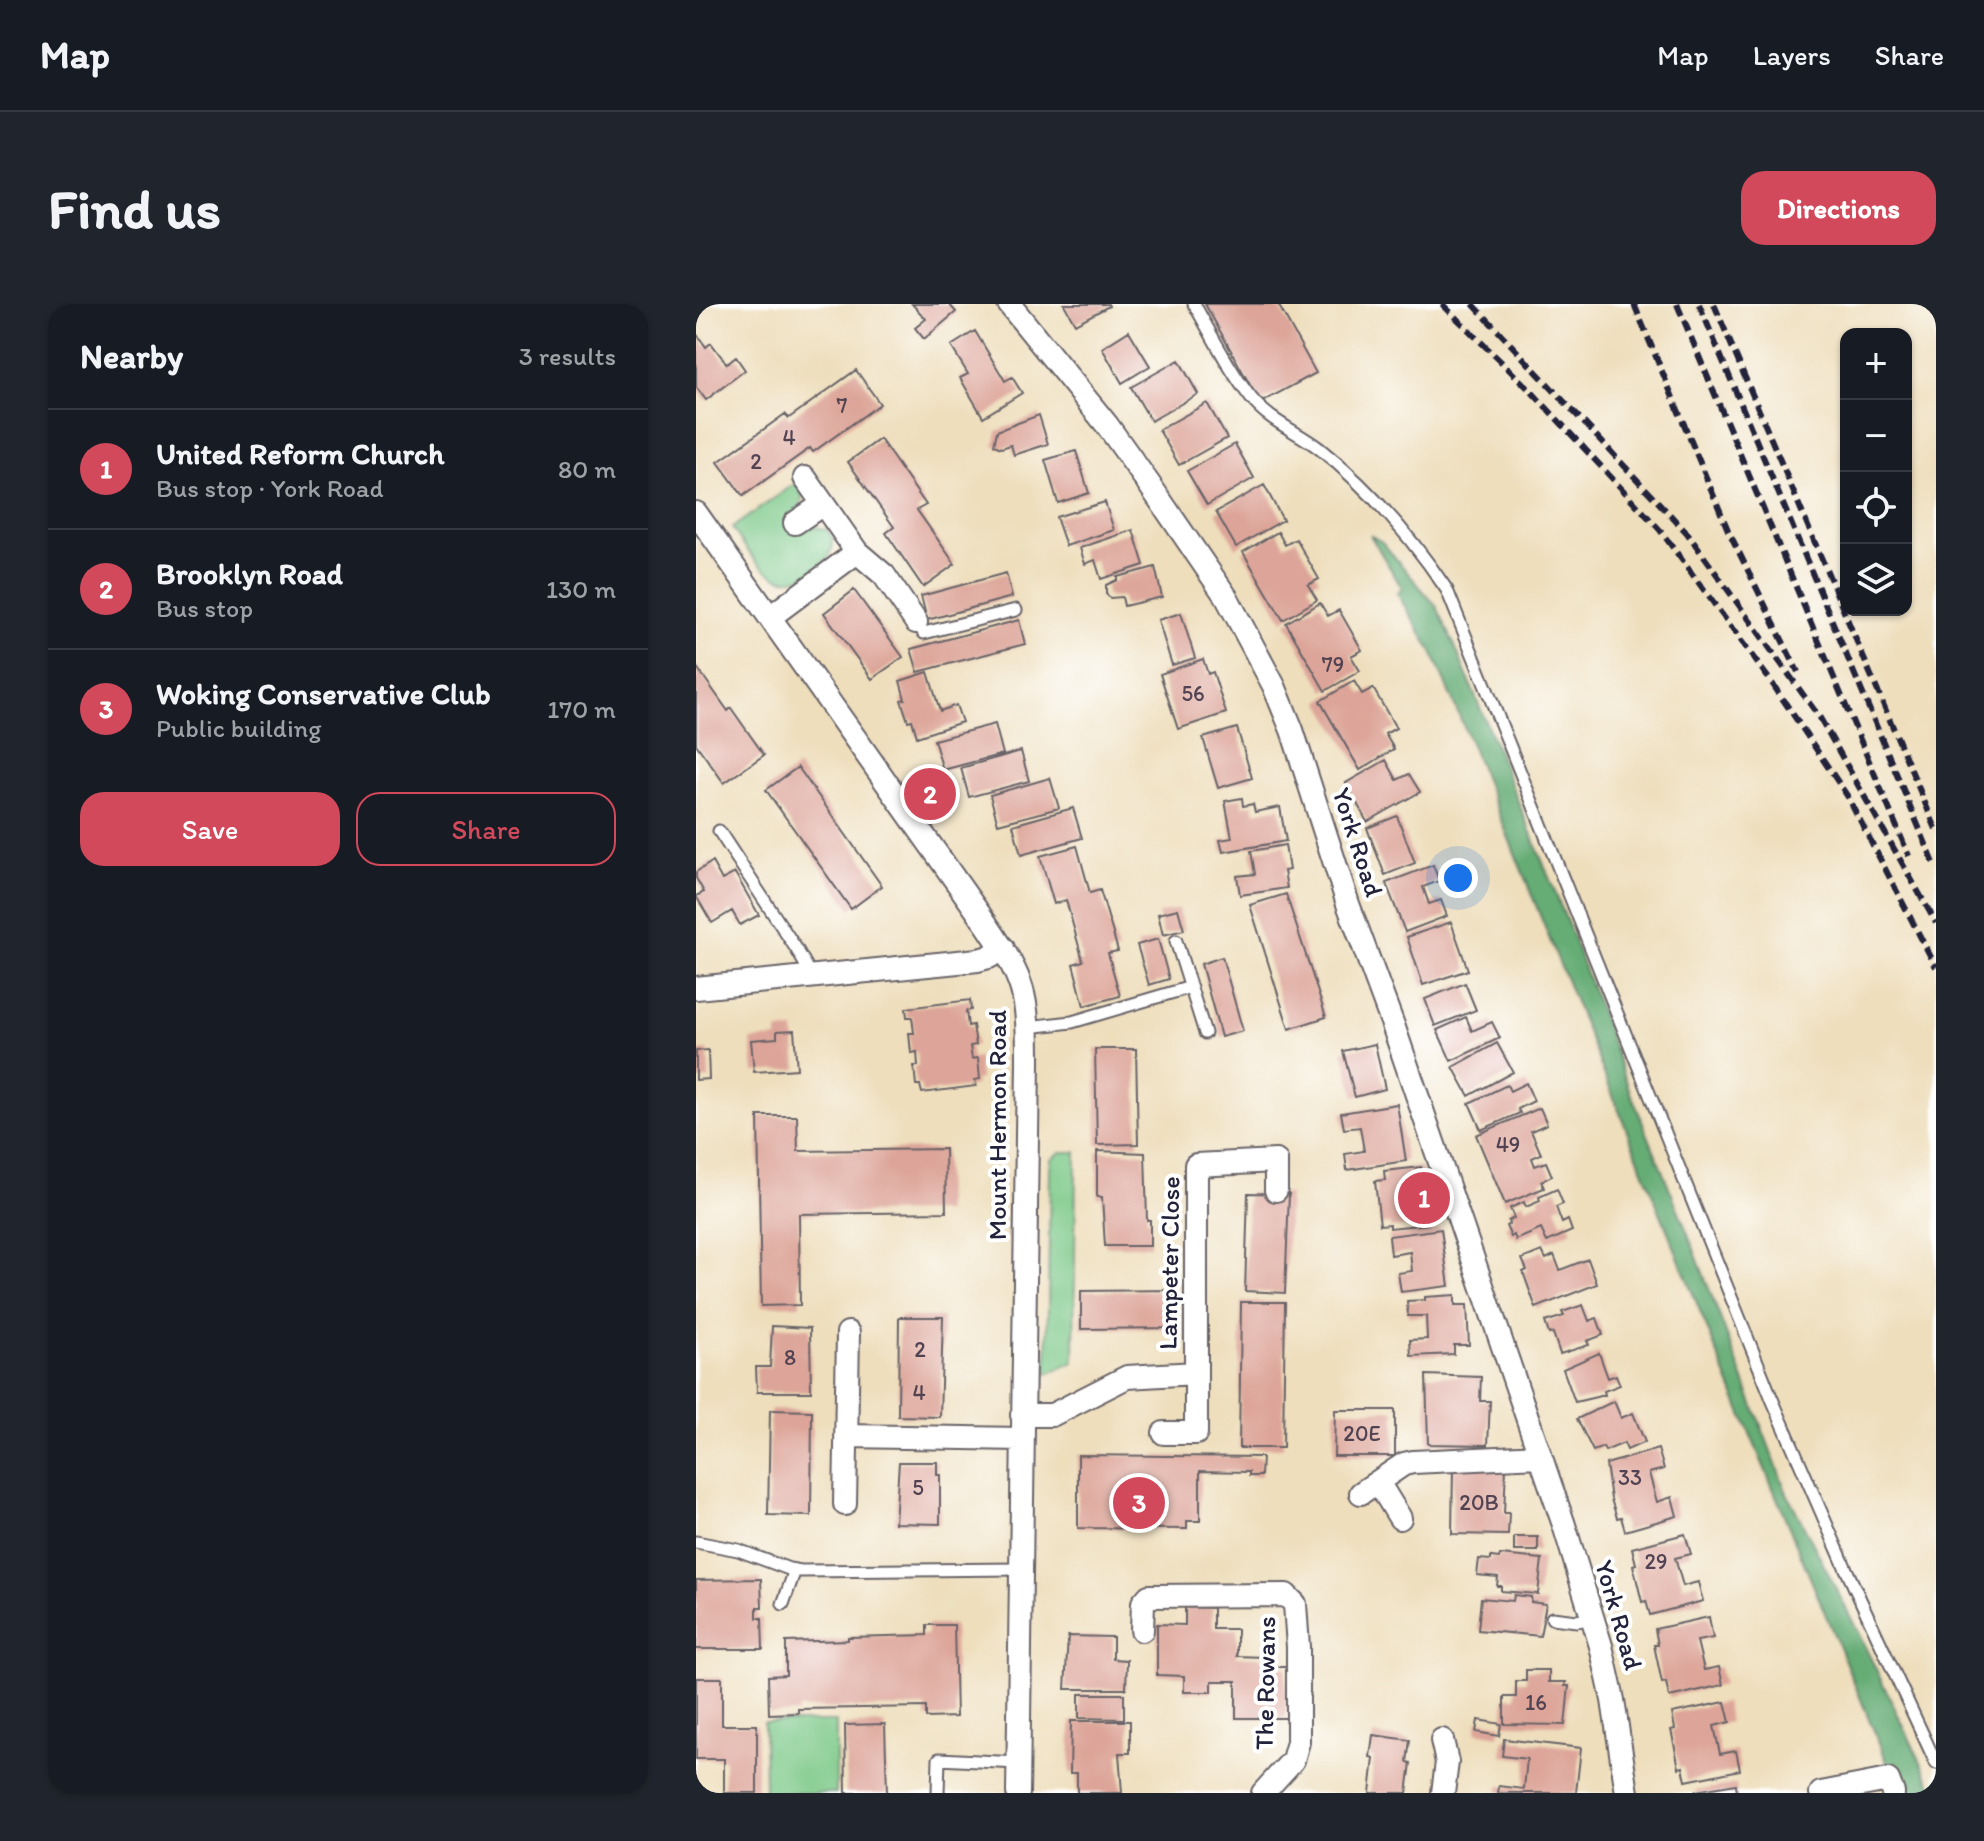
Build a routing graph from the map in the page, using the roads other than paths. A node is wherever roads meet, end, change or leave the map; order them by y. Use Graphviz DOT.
graph roads {
  1 [pos="1009,304"];
  2 [pos="1194,304"];
  3 [pos="805,478"];
  4 [pos="823,504"];
  5 [pos="696,513"];
  6 [pos="795,523"];
  7 [pos="857,552"];
  8 [pos="1016,610"];
  9 [pos="770,617"];
  10 [pos="916,622"];
  11 [pos="719,831"];
  12 [pos="1176,941"];
  13 [pos="1003,948"];
  14 [pos="812,976"];
  15 [pos="1191,987"];
  16 [pos="696,988"];
  17 [pos="1028,1027"];
  18 [pos="1205,1033"];
  19 [pos="1276,1190"];
  20 [pos="848,1333"];
  21 [pos="1196,1373"];
  22 [pos="1022,1415"];
  23 [pos="1164,1433"];
  24 [pos="847,1436"];
  25 [pos="1022,1439"];
  26 [pos="1539,1456"];
  27 [pos="845,1504"];
  28 [pos="1400,1518"];
  29 [pos="696,1542"];
  30 [pos="1020,1569"];
  31 [pos="795,1570"];
  32 [pos="783,1604"];
  33 [pos="1552,1618"];
  34 [pos="1593,1618"];
  35 [pos="1142,1630"];
  36 [pos="1442,1740"];
  37 [pos="1018,1763"];
  38 [pos="1936,1763"];
  39 [pos="938,1793"];
  40 [pos="1018,1793"];
  41 [pos="1263,1793"];
  42 [pos="1443,1793"];
  43 [pos="1627,1793"];
  44 [pos="1821,1793"];
  45 [pos="1893,1793"];
  1 -- 26 [label="street, York Road"];
  2 -- 38 [label="lane"];
  3 -- 4 [label="street"];
  4 -- 6 [label="street"];
  4 -- 7 [label="street"];
  5 -- 9 [label="street, Mount Hermon Road"];
  7 -- 9 [label="street"];
  7 -- 10 [label="street"];
  8 -- 10 [label="lane"];
  9 -- 13 [label="street, Mount Hermon Road"];
  11 -- 14 [label="lane"];
  12 -- 15 [label="lane"];
  13 -- 14 [label="street"];
  13 -- 17 [label="street, Mount Hermon Road"];
  14 -- 16 [label="street"];
  15 -- 17 [label="lane"];
  15 -- 18 [label="lane"];
  17 -- 22 [label="street, Mount Hermon Road"];
  19 -- 21 [label="street, Lampeter Close"];
  20 -- 24 [label="street"];
  21 -- 22 [label="street, Lampeter Close"];
  21 -- 23 [label="street, Lampeter Close"];
  22 -- 25 [label="street, Mount Hermon Road"];
  24 -- 25 [label="street"];
  24 -- 27 [label="street"];
  25 -- 30 [label="street, Mount Hermon Road"];
  26 -- 28 [label="street"];
  26 -- 34 [label="street, York Road"];
  29 -- 31 [label="lane"];
  30 -- 31 [label="lane"];
  30 -- 37 [label="street, Mount Hermon Road"];
  31 -- 32 [label="lane"];
  33 -- 34 [label="lane"];
  34 -- 43 [label="street, York Road"];
  35 -- 41 [label="street, The Rowans"];
  36 -- 42 [label="street"];
  37 -- 39 [label="lane"];
  37 -- 40 [label="street, Mount Hermon Road"];
  44 -- 45 [label="street"];
}
